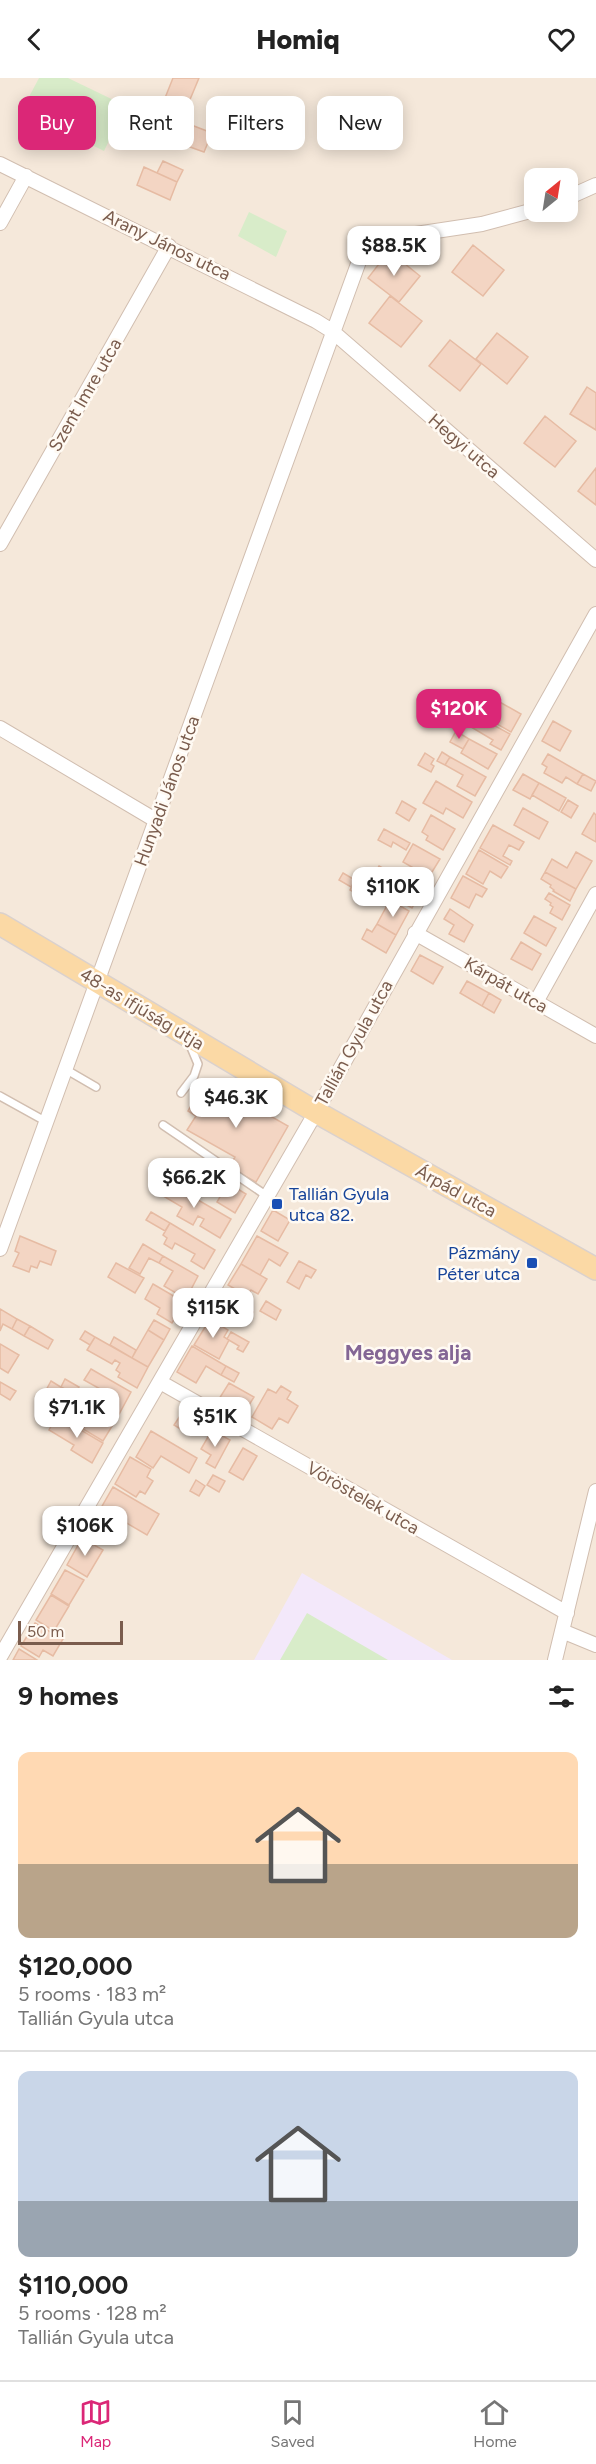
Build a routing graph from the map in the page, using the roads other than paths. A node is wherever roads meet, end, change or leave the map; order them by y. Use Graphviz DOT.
graph roads {
  1 [pos="0,164"];
  2 [pos="26,176"];
  3 [pos="596,185"];
  4 [pos="578,193"];
  5 [pos="524,213"];
  6 [pos="0,223"];
  7 [pos="169,246"];
  8 [pos="332,331"];
  9 [pos="0,544"];
  10 [pos="596,560"];
  11 [pos="596,614"];
  12 [pos="0,728"];
  13 [pos="157,821"];
  14 [pos="596,894"];
  15 [pos="0,924"];
  16 [pos="415,933"];
  17 [pos="98,982"];
  18 [pos="536,1002"];
  19 [pos="179,1031"];
  20 [pos="596,1036"];
  21 [pos="65,1069"];
  22 [pos="96,1087"];
  23 [pos="181,1093"];
  24 [pos="0,1096"];
  25 [pos="316,1112"];
  26 [pos="45,1121"];
  27 [pos="163,1125"];
  28 [pos="267,1196"];
  29 [pos="0,1249"];
  30 [pos="596,1269"];
  31 [pos="160,1382"];
  32 [pos="596,1491"];
  33 [pos="567,1613"];
  34 [pos="562,1631"];
  35 [pos="596,1645"];
  36 [pos="0,1657"];
  37 [pos="555,1660"];
  1 -- 2 [label="street, Arany János utca"];
  2 -- 6 [label="street"];
  2 -- 7 [label="street, Arany János utca"];
  3 -- 4 [label="street"];
  5 -- 8 [label="street, Hunyadi János utca"];
  7 -- 8 [label="street, Arany János utca"];
  7 -- 9 [label="street, Szent Imre utca"];
  8 -- 10 [label="street, Hegyi utca"];
  8 -- 13 [label="street, Hunyadi János utca"];
  11 -- 16 [label="street, Tallián Gyula utca"];
  12 -- 13 [label="street"];
  13 -- 17 [label="street, Hunyadi János utca"];
  14 -- 18 [label="street"];
  15 -- 17 [label="main road, 48-as ifjúság útja"];
  16 -- 18 [label="street, Kárpát utca"];
  16 -- 25 [label="street, Tallián Gyula utca"];
  17 -- 19 [label="main road, 48-as ifjúság útja"];
  17 -- 21 [label="street, Hunyadi János utca"];
  18 -- 20 [label="street, Kárpát utca"];
  19 -- 23 [label="lane"];
  19 -- 25 [label="main road, 48-as ifjúság útja"];
  21 -- 22 [label="lane"];
  21 -- 26 [label="street, Hunyadi János utca"];
  24 -- 26 [label="lane"];
  25 -- 28 [label="street, Tallián Gyula utca"];
  25 -- 30 [label="main road, Árpád utca"];
  26 -- 29 [label="street, Hunyadi János utca"];
  27 -- 28 [label="lane"];
  28 -- 31 [label="street, Tallián Gyula utca"];
  31 -- 33 [label="street, Vöröstelek utca"];
  31 -- 36 [label="street, Tallián Gyula utca"];
  32 -- 33 [label="street"];
  33 -- 34 [label="street"];
  34 -- 35 [label="street"];
  34 -- 37 [label="street"];
}
